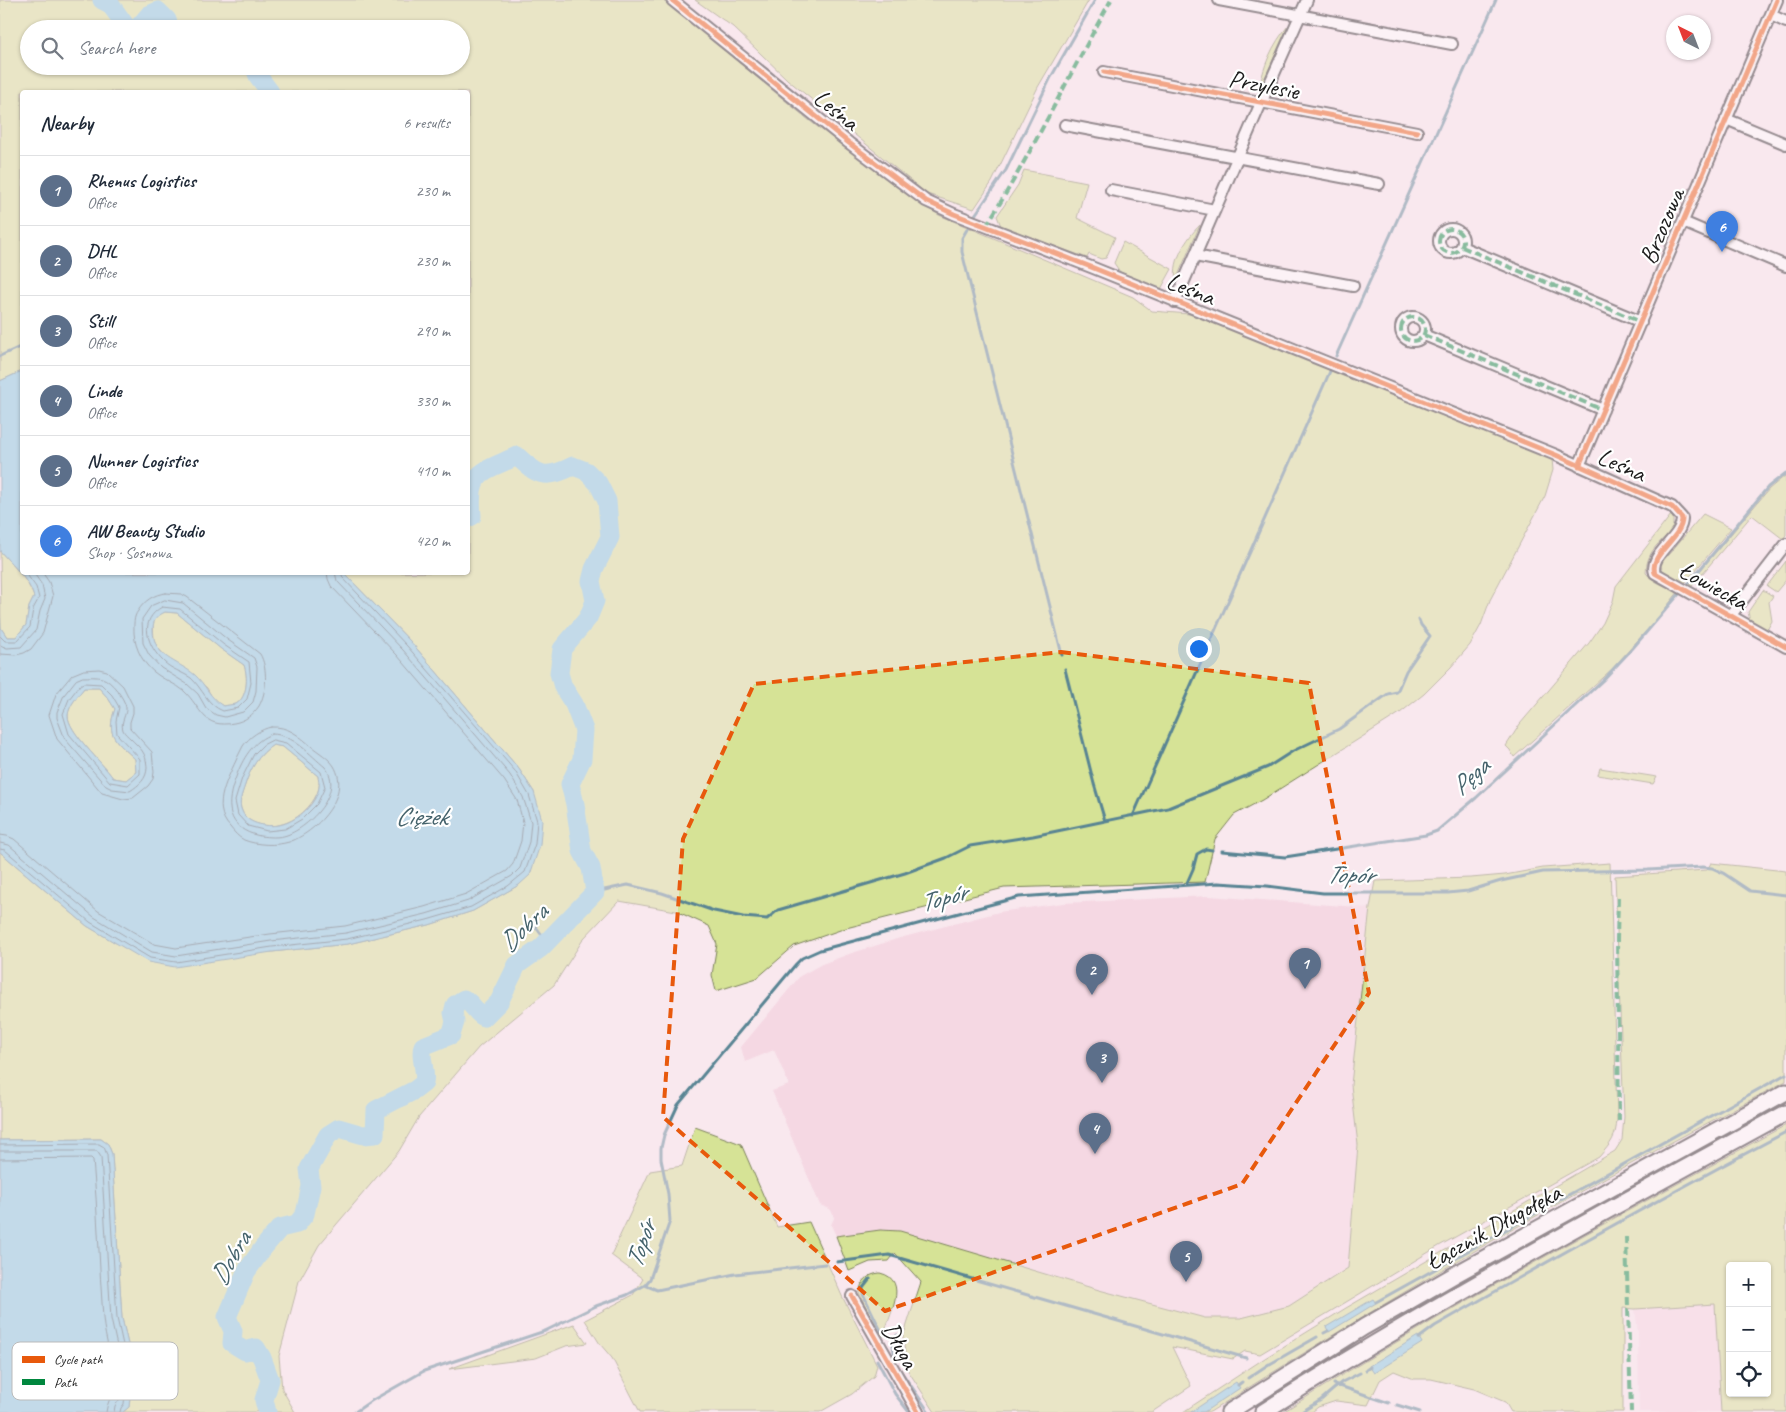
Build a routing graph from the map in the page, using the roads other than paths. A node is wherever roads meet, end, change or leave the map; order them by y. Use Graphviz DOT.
graph roads {
  1 [pos="672,0"];
  2 [pos="1219,0"];
  3 [pos="1307,0"];
  4 [pos="1777,0"];
  5 [pos="1771,14"];
  6 [pos="1300,15"];
  7 [pos="1786,22"];
  8 [pos="1452,44"];
  9 [pos="1104,72"];
  10 [pos="1261,103"];
  11 [pos="1726,119"];
  12 [pos="1065,125"];
  13 [pos="1417,132"];
  14 [pos="1786,144"];
  15 [pos="1237,158"];
  16 [pos="1379,184"];
  17 [pos="1111,190"];
  18 [pos="1214,210"];
  19 [pos="1683,222"];
  20 [pos="1462,247"];
  21 [pos="1195,256"];
  22 [pos="1786,266"];
  23 [pos="1353,286"];
  24 [pos="1175,302"];
  25 [pos="1641,322"];
  26 [pos="1424,335"];
  27 [pos="1603,410"];
  28 [pos="1579,466"];
  29 [pos="1786,544"];
  30 [pos="1653,568"];
  31 [pos="1731,616"];
  32 [pos="1786,647"];
  33 [pos="1786,1092"];
  34 [pos="1786,1113"];
  35 [pos="852,1296"];
  36 [pos="918,1412"];
  37 [pos="1229,1412"];
  38 [pos="1264,1412"];
  1 -- 24 [label="street, Leśna"];
  2 -- 6 [label="street"];
  3 -- 6 [label="street, Przylesie"];
  4 -- 5 [label="street, Brzozowa"];
  5 -- 7 [label="street"];
  5 -- 11 [label="street, Brzozowa"];
  6 -- 8 [label="street"];
  6 -- 10 [label="street, Przylesie"];
  9 -- 10 [label="street, Przylesie"];
  10 -- 13 [label="street, Przylesie"];
  10 -- 15 [label="street, Przylesie"];
  11 -- 14 [label="street"];
  11 -- 19 [label="street, Brzozowa"];
  12 -- 15 [label="street"];
  15 -- 16 [label="street"];
  15 -- 18 [label="street, Przylesie"];
  17 -- 18 [label="street"];
  18 -- 21 [label="street, Przylesie"];
  19 -- 22 [label="street"];
  19 -- 25 [label="street, Brzozowa"];
  20 -- 25 [label="street"];
  21 -- 23 [label="street"];
  21 -- 24 [label="street, Przylesie"];
  24 -- 28 [label="street, Leśna"];
  25 -- 27 [label="street, Brzozowa"];
  26 -- 27 [label="street"];
  27 -- 28 [label="street, Brzozowa"];
  28 -- 30 [label="street, Leśna"];
  29 -- 31 [label="street"];
  30 -- 31 [label="street, Łowiecka"];
  31 -- 32 [label="street, Łowiecka"];
  33 -- 37 [label="main road, Łącznik Długołęka"];
  34 -- 38 [label="main road, Łącznik Długołęka"];
  35 -- 36 [label="street, Długa"];
}
